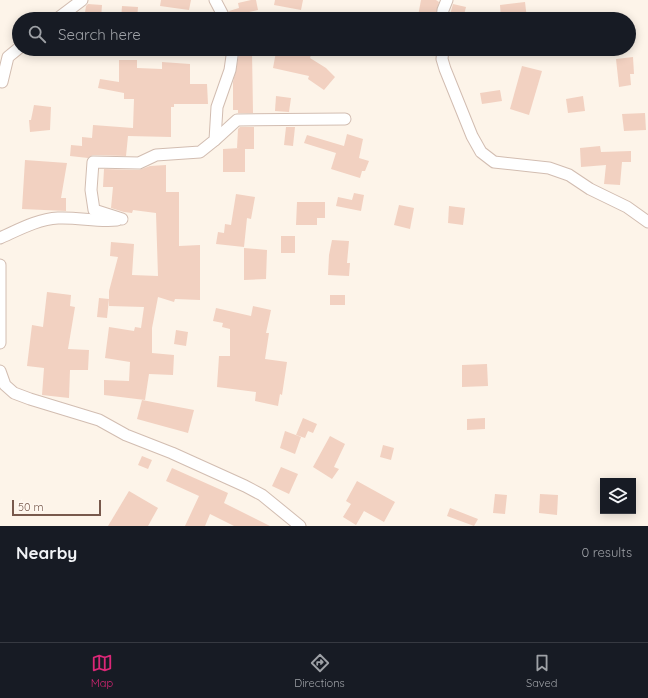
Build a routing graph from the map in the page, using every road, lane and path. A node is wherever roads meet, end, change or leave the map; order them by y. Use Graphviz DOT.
graph roads {
  1 [pos="82,0"];
  2 [pos="215,0"];
  3 [pos="447,0"];
  4 [pos="66,12"];
  5 [pos="221,12"];
  6 [pos="443,12"];
  7 [pos="12,54"];
  8 [pos="232,56"];
  9 [pos="442,56"];
  10 [pos="2,82"];
  11 [pos="345,119"];
  12 [pos="215,140"];
  13 [pos="648,222"];
  14 [pos="0,238"];
  15 [pos="0,265"];
  16 [pos="0,343"];
  17 [pos="0,371"];
  18 [pos="300,526"];
  1 -- 4 [label="street"];
  2 -- 5 [label="street"];
  3 -- 6 [label="street"];
  7 -- 10 [label="street"];
  8 -- 12 [label="street"];
  9 -- 13 [label="street"];
  11 -- 12 [label="street"];
  12 -- 14 [label="street"];
  15 -- 16 [label="street"];
  17 -- 18 [label="street"];
}
